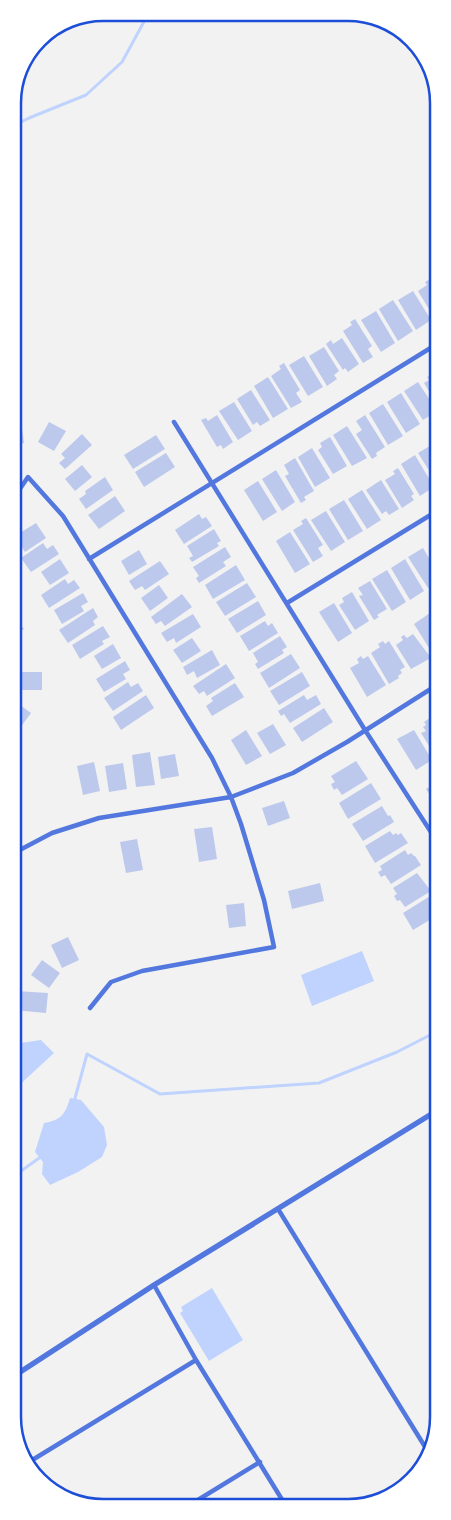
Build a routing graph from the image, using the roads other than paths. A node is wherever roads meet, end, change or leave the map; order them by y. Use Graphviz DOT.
graph roads {
  1 [pos="430,348"];
  2 [pos="174,422"];
  3 [pos="211,482"];
  4 [pos="21,487"];
  5 [pos="430,515"];
  6 [pos="89,558"];
  7 [pos="287,603"];
  8 [pos="430,690"];
  9 [pos="365,730"];
  10 [pos="231,797"];
  11 [pos="430,831"];
  12 [pos="21,849"];
  13 [pos="90,1008"];
  14 [pos="430,1115"];
  15 [pos="278,1209"];
  16 [pos="154,1285"];
  17 [pos="196,1360"];
  18 [pos="21,1371"];
  19 [pos="425,1446"];
  20 [pos="33,1460"];
  21 [pos="260,1462"];
  22 [pos="199,1499"];
  23 [pos="282,1499"];
  1 -- 3 [label="street"];
  2 -- 3 [label="street"];
  3 -- 6 [label="street"];
  3 -- 7 [label="street"];
  4 -- 6 [label="street"];
  5 -- 7 [label="street"];
  6 -- 10 [label="street"];
  7 -- 9 [label="street"];
  8 -- 9 [label="street"];
  9 -- 10 [label="street"];
  9 -- 11 [label="street"];
  10 -- 12 [label="street"];
  10 -- 13 [label="street"];
  14 -- 15 [label="street"];
  15 -- 16 [label="street"];
  15 -- 19 [label="street"];
  16 -- 17 [label="street"];
  16 -- 18 [label="street"];
  17 -- 20 [label="street"];
  17 -- 21 [label="street"];
  21 -- 22 [label="street"];
  21 -- 23 [label="street"];
}
